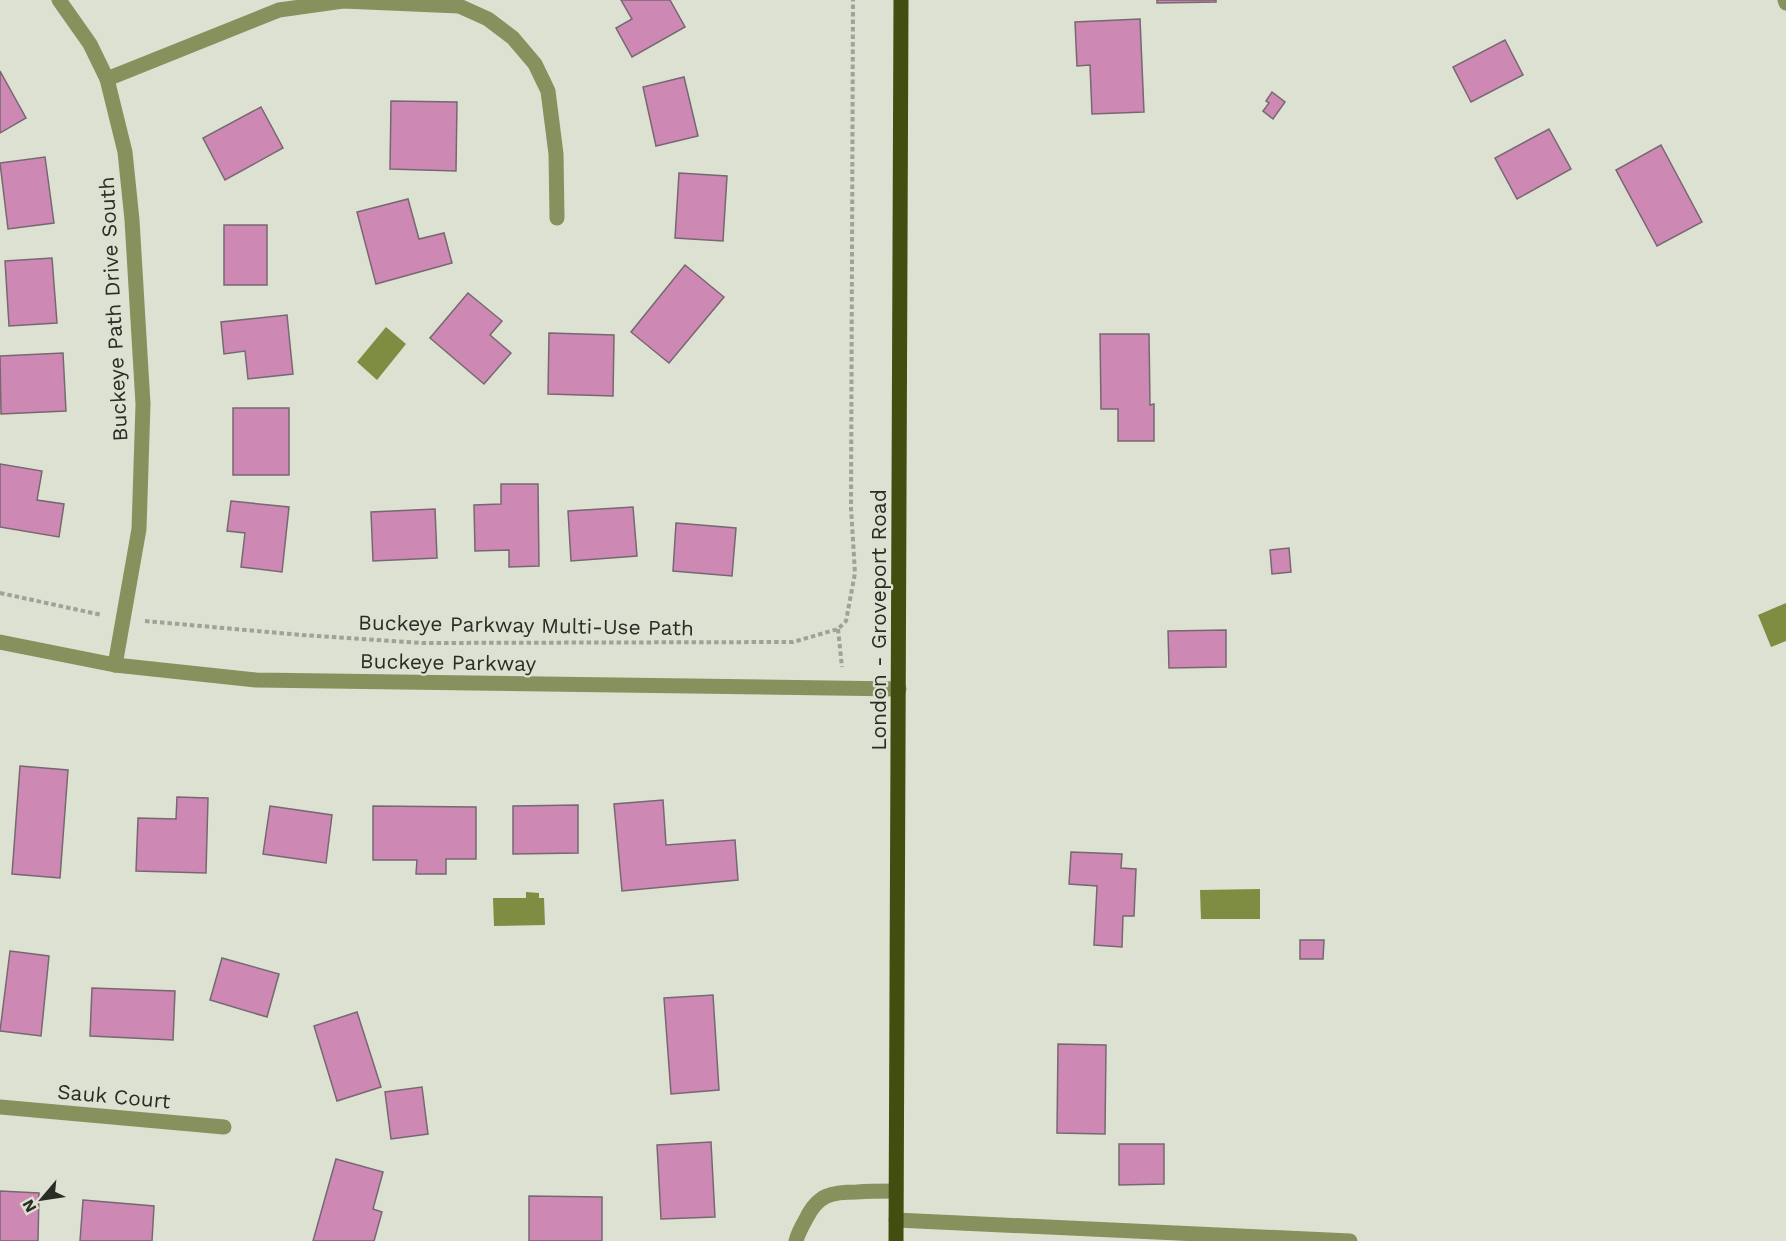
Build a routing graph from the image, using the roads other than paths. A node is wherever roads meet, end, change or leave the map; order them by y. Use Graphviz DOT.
graph roads {
  1 [pos="59,0"];
  2 [pos="901,0"];
  3 [pos="107,79"];
  4 [pos="557,218"];
  5 [pos="0,642"];
  6 [pos="115,665"];
  7 [pos="899,689"];
  8 [pos="0,1107"];
  9 [pos="224,1127"];
  10 [pos="896,1191"];
  11 [pos="896,1220"];
  12 [pos="796,1241"];
  13 [pos="896,1241"];
  14 [pos="1350,1241"];
  1 -- 3 [label="street, Buckeye Path Drive South"];
  2 -- 7 [label="main road, London - Groveport Road"];
  3 -- 4 [label="street"];
  3 -- 6 [label="street, Buckeye Path Drive South"];
  5 -- 6 [label="street, Buckeye Parkway"];
  6 -- 7 [label="street, Buckeye Parkway"];
  7 -- 10 [label="main road, London - Groveport Road"];
  8 -- 9 [label="street, Sauk Court"];
  10 -- 11 [label="main road, London - Groveport Road"];
  10 -- 12 [label="street"];
  11 -- 13 [label="main road, London - Groveport Road"];
  11 -- 14 [label="street"];
}
